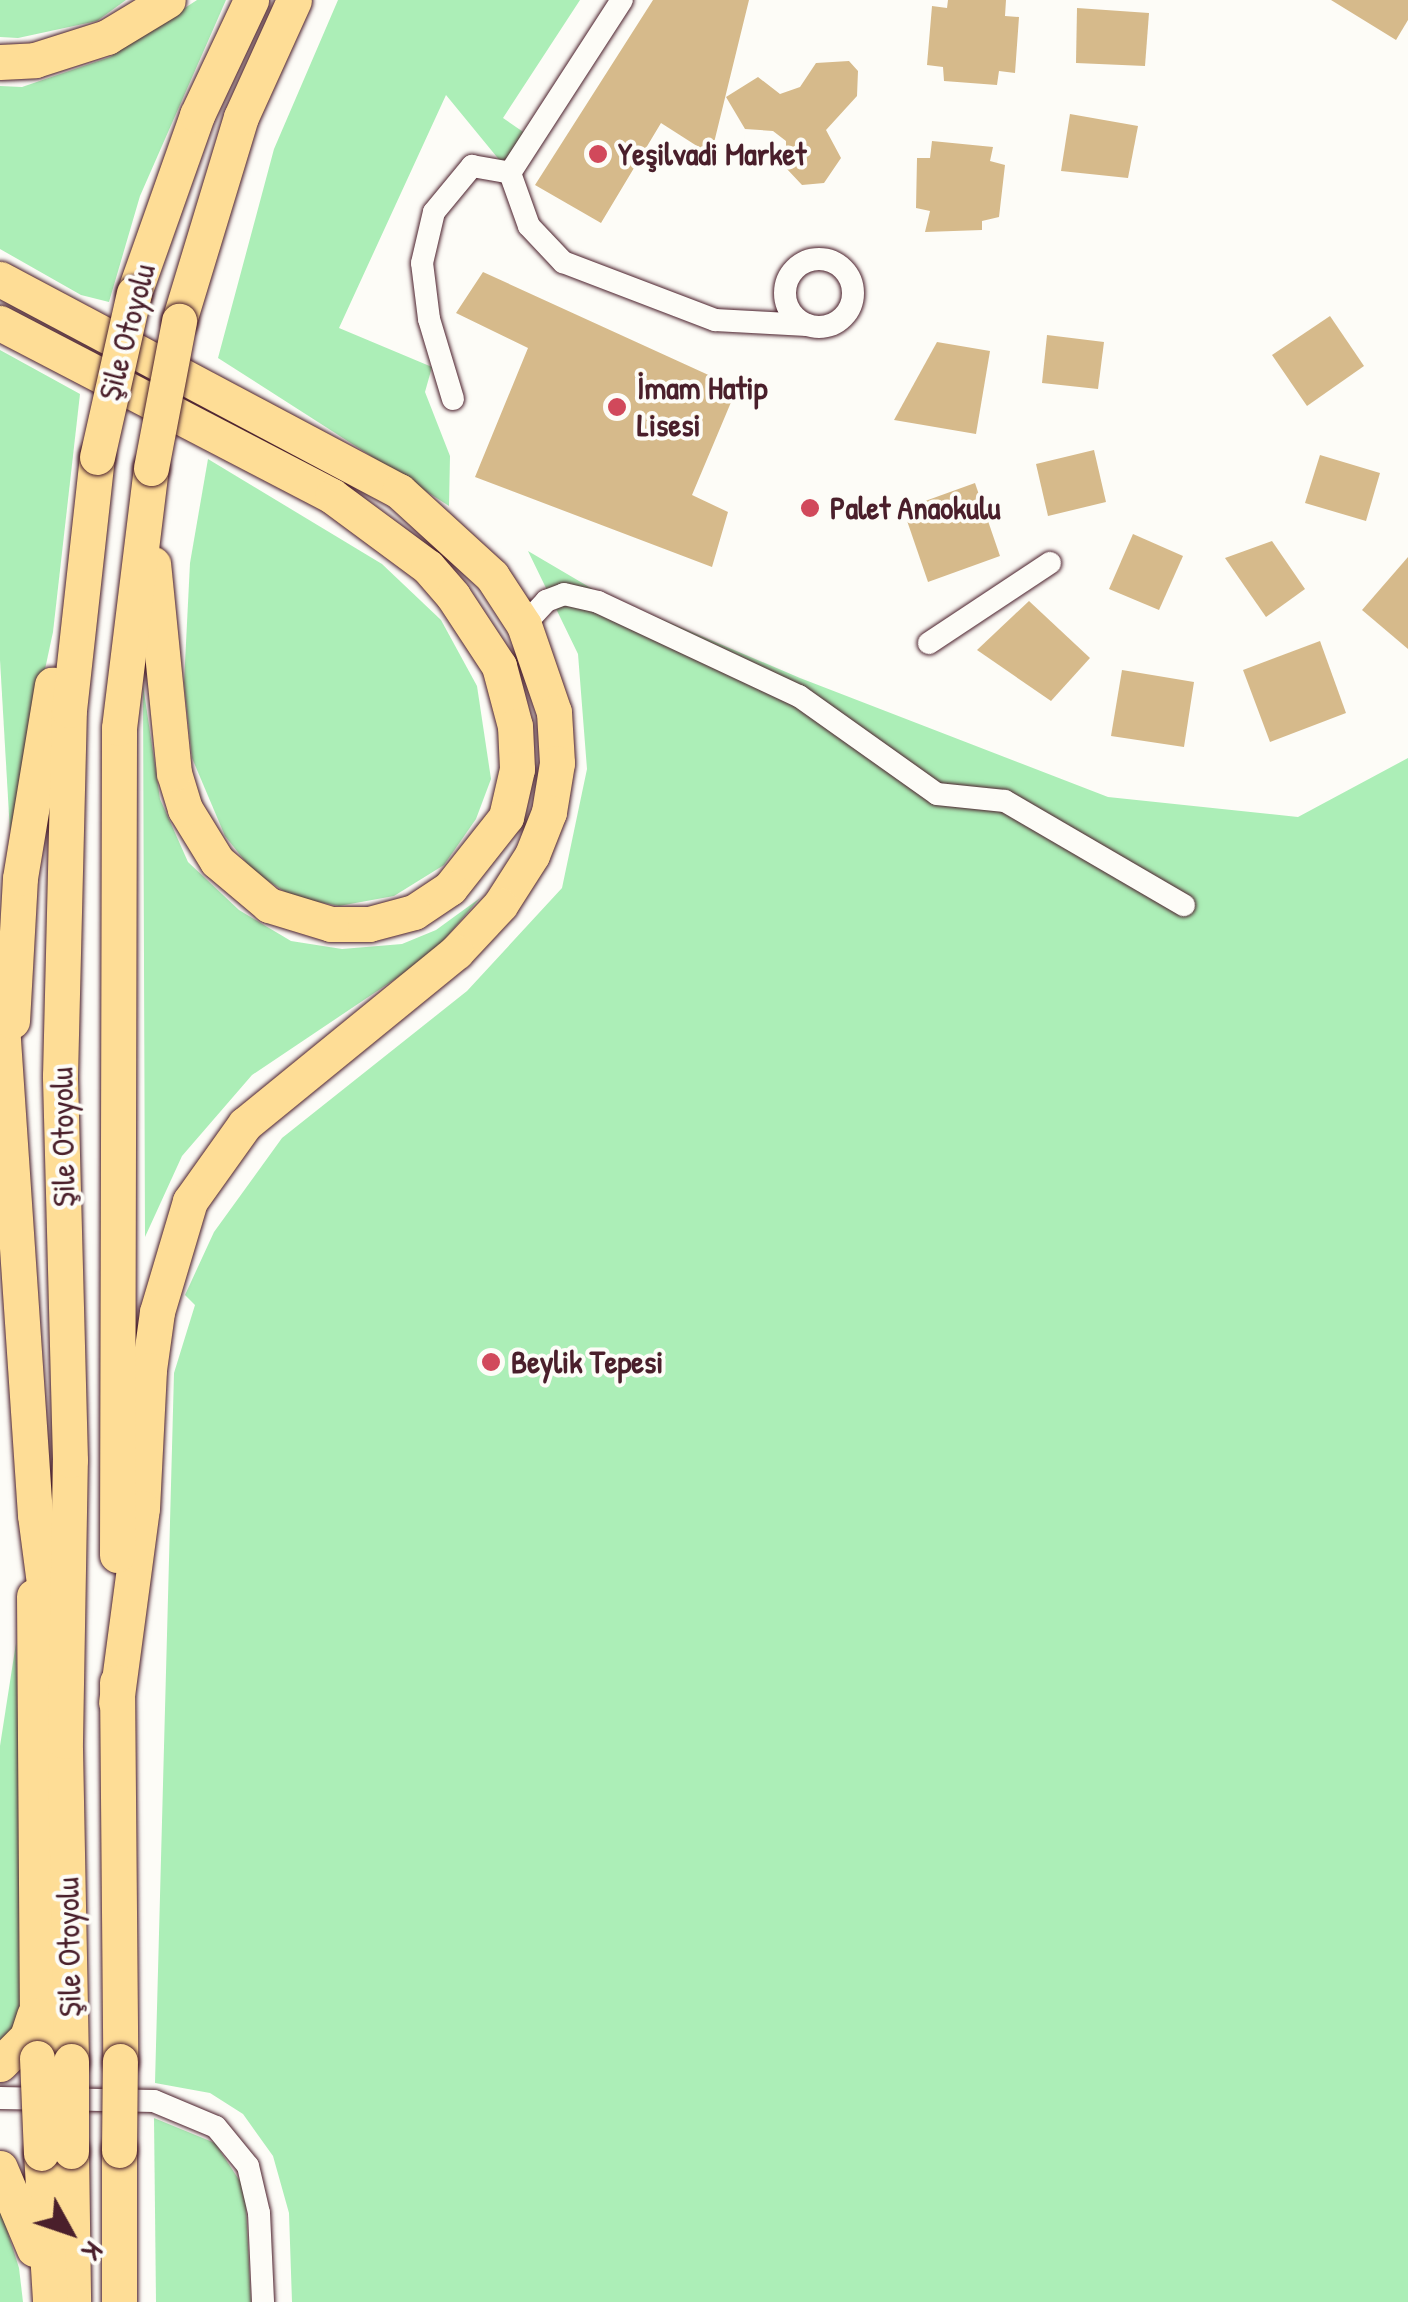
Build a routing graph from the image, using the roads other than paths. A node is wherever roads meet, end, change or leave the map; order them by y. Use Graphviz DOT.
graph roads {
  1 [pos="168,0"];
  2 [pos="250,0"];
  3 [pos="294,0"];
  4 [pos="622,0"];
  5 [pos="0,62"];
  6 [pos="510,174"];
  7 [pos="0,279"];
  8 [pos="0,323"];
  9 [pos="806,325"];
  10 [pos="453,399"];
  11 [pos="151,468"];
  12 [pos="85,538"];
  13 [pos="1050,563"];
  14 [pos="524,625"];
  15 [pos="929,642"];
  16 [pos="1184,905"];
  17 [pos="0,995"];
  18 [pos="6,1107"];
  19 [pos="35,1516"];
  20 [pos="116,1702"];
  21 [pos="65,1741"];
  22 [pos="36,2010"];
  23 [pos="54,2060"];
  24 [pos="0,2064"];
  25 [pos="0,2098"];
  26 [pos="56,2152"];
  27 [pos="0,2168"];
  28 [pos="48,2302"];
  29 [pos="73,2302"];
  30 [pos="119,2302"];
  31 [pos="263,2302"];
  1 -- 5 [label="highway"];
  2 -- 12 [label="highway, Şile Otoyolu, bridge"];
  3 -- 11 [label="highway, Şile Otoyolu, bridge"];
  4 -- 6 [label="street"];
  6 -- 9 [label="street"];
  6 -- 10 [label="street"];
  7 -- 14 [label="highway"];
  8 -- 11 [label="highway"];
  11 -- 20 [label="highway, Şile Otoyolu"];
  12 -- 18 [label="highway"];
  12 -- 21 [label="highway, Şile Otoyolu"];
  13 -- 15 [label="street"];
  14 -- 16 [label="street"];
  14 -- 20 [label="highway"];
  17 -- 18 [label="highway"];
  18 -- 19 [label="highway"];
  19 -- 21 [label="highway"];
  19 -- 22 [label="highway"];
  20 -- 30 [label="highway, Şile Otoyolu, bridge"];
  21 -- 23 [label="highway, Şile Otoyolu"];
  22 -- 23 [label="highway"];
  22 -- 24 [label="highway"];
  23 -- 26 [label="highway, Şile Otoyolu, bridge"];
  25 -- 31 [label="street"];
  26 -- 28 [label="highway"];
  26 -- 29 [label="highway, Şile Otoyolu"];
  27 -- 28 [label="highway"];
}
